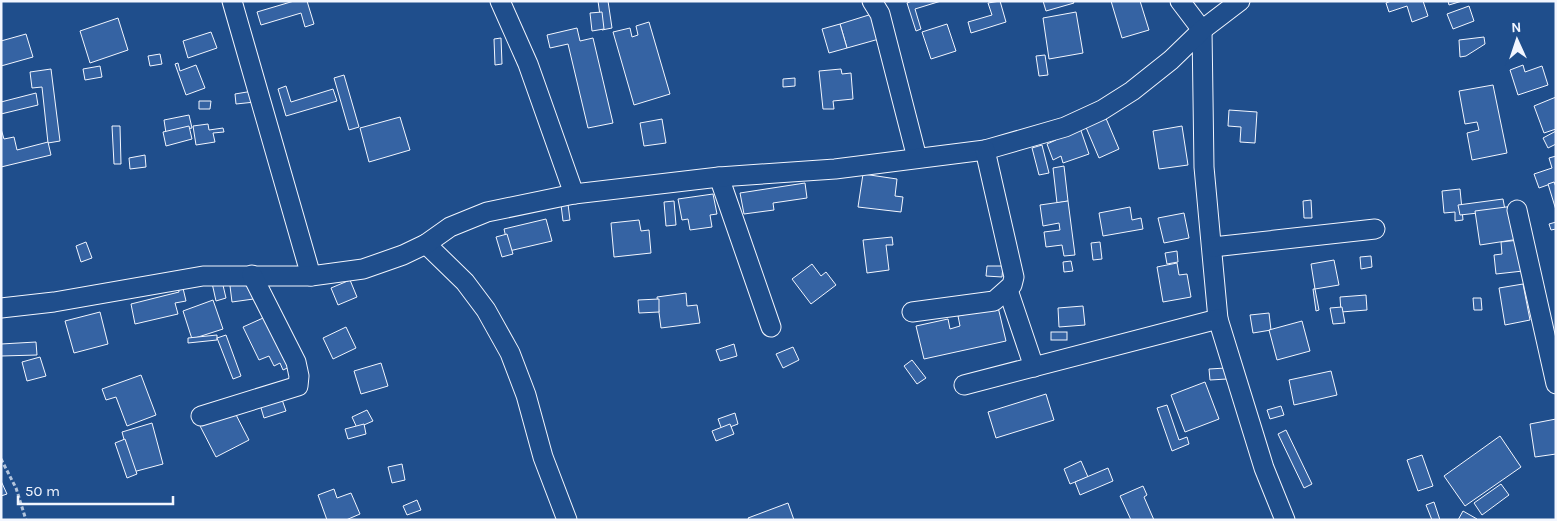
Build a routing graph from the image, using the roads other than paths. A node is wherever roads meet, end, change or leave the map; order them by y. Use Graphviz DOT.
graph roads {
  1 [pos="232,1"];
  2 [pos="500,1"];
  3 [pos="872,1"];
  4 [pos="1180,1"];
  5 [pos="1240,1"];
  6 [pos="1202,30"];
  7 [pos="984,150"];
  8 [pos="917,158"];
  9 [pos="720,177"];
  10 [pos="574,194"];
  11 [pos="1517,210"];
  12 [pos="1375,229"];
  13 [pos="426,244"];
  14 [pos="1213,247"];
  15 [pos="252,275"];
  16 [pos="311,276"];
  17 [pos="1008,290"];
  18 [pos="1,308"];
  19 [pos="912,312"];
  20 [pos="1218,318"];
  21 [pos="771,327"];
  22 [pos="1034,367"];
  23 [pos="1556,384"];
  24 [pos="964,386"];
  25 [pos="201,416"];
  26 [pos="567,520"];
  27 [pos="1285,520"];
  1 -- 16 [label="street"];
  2 -- 10 [label="street"];
  3 -- 8 [label="street"];
  4 -- 6 [label="street"];
  5 -- 6 [label="street"];
  6 -- 7 [label="street"];
  6 -- 14 [label="street"];
  7 -- 8 [label="street"];
  7 -- 17 [label="street"];
  8 -- 9 [label="street"];
  9 -- 10 [label="street"];
  9 -- 21 [label="street"];
  10 -- 13 [label="street"];
  11 -- 23 [label="street"];
  12 -- 14 [label="street"];
  13 -- 16 [label="street"];
  13 -- 26 [label="street"];
  14 -- 20 [label="street"];
  15 -- 16 [label="street"];
  15 -- 18 [label="street"];
  15 -- 25 [label="street"];
  17 -- 19 [label="street"];
  17 -- 22 [label="street"];
  20 -- 22 [label="street"];
  20 -- 27 [label="street"];
  22 -- 24 [label="street"];
}
